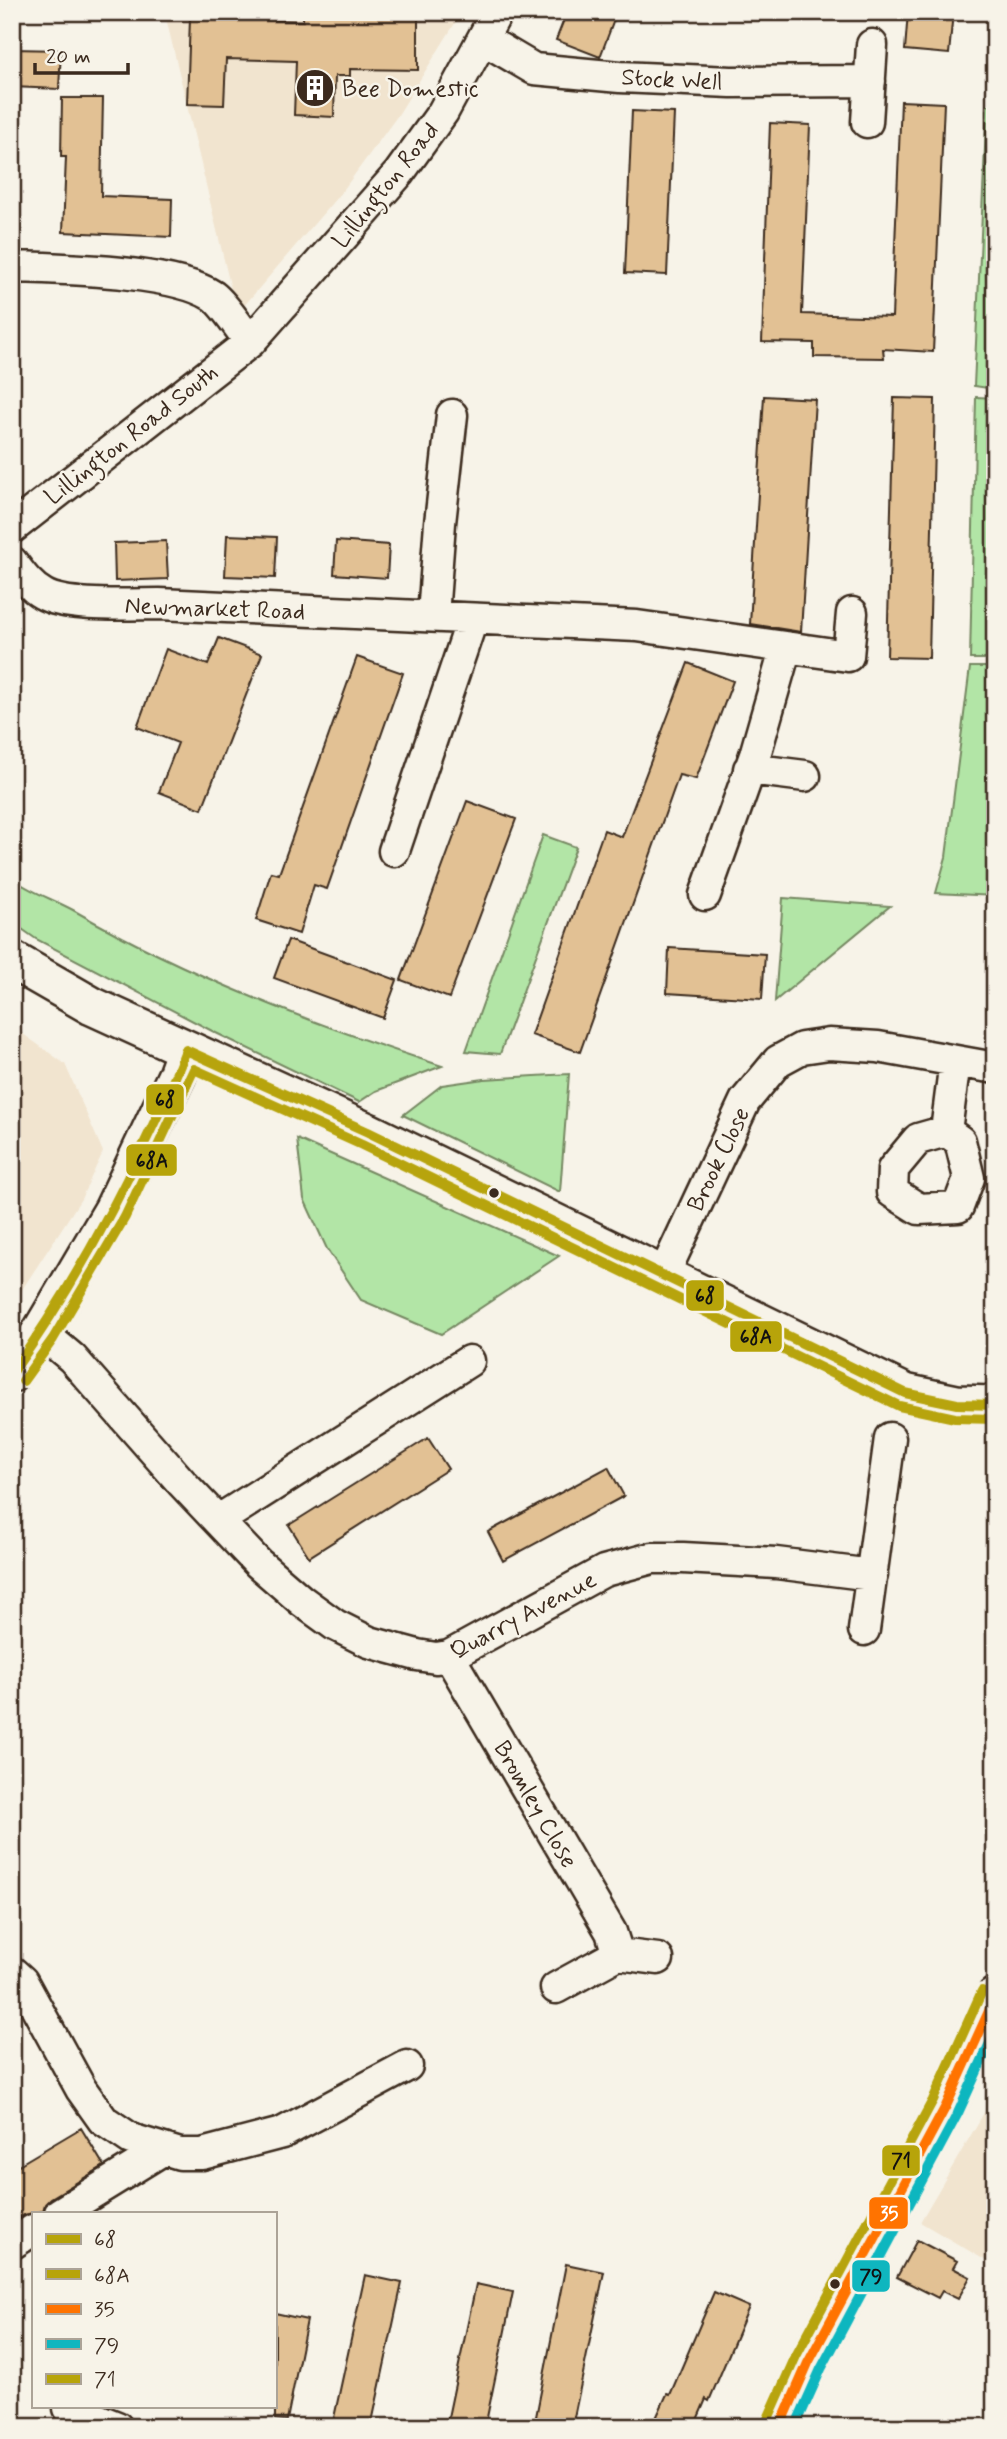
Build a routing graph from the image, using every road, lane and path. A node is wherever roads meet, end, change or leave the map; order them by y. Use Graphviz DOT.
graph roads {
  1 [pos="497,12"];
  2 [pos="483,40"];
  3 [pos="872,45"];
  4 [pos="870,81"];
  5 [pos="867,122"];
  6 [pos="13,261"];
  7 [pos="250,342"];
  8 [pos="452,415"];
  9 [pos="12,528"];
  10 [pos="12,562"];
  11 [pos="852,613"];
  12 [pos="433,615"];
  13 [pos="472,620"];
  14 [pos="786,647"];
  15 [pos="749,769"];
  16 [pos="805,776"];
  17 [pos="394,851"];
  18 [pos="705,895"];
  19 [pos="12,960"];
  20 [pos="186,1050"];
  21 [pos="955,1061"];
  22 [pos="995,1068"];
  23 [pos="946,1132"];
  24 [pos="663,1276"];
  25 [pos="41,1332"];
  26 [pos="470,1361"];
  27 [pos="12,1373"];
  28 [pos="995,1405"];
  29 [pos="890,1438"];
  30 [pos="219,1520"];
  31 [pos="872,1575"];
  32 [pos="864,1630"];
  33 [pos="449,1656"];
  34 [pos="618,1954"];
  35 [pos="658,1958"];
  36 [pos="12,1972"];
  37 [pos="556,1988"];
  38 [pos="995,1997"];
  39 [pos="407,2066"];
  40 [pos="164,2149"];
  41 [pos="63,2212"];
  42 [pos="69,2408"];
  43 [pos="117,2427"];
  44 [pos="780,2427"];
  1 -- 2 [label="street, Lillington Road"];
  2 -- 4 [label="street, Stock Well"];
  2 -- 7 [label="street, Lillington Road"];
  3 -- 4 [label="street"];
  4 -- 5 [label="street"];
  6 -- 7 [label="street"];
  7 -- 9 [label="street, Lillington Road South"];
  8 -- 12 [label="street"];
  10 -- 12 [label="street, Newmarket Road"];
  11 -- 14 [label="street, Newmarket Road"];
  12 -- 13 [label="street, Newmarket Road"];
  13 -- 14 [label="street, Newmarket Road"];
  13 -- 17 [label="street"];
  14 -- 15 [label="street"];
  15 -- 16 [label="street"];
  15 -- 18 [label="street"];
  19 -- 20 [label="street"];
  20 -- 24 [label="street"];
  20 -- 25 [label="street"];
  21 -- 22 [label="street, Brook Close"];
  21 -- 23 [label="street"];
  21 -- 24 [label="street, Brook Close"];
  24 -- 28 [label="street"];
  25 -- 27 [label="street"];
  25 -- 30 [label="street, Quarry Avenue"];
  26 -- 30 [label="street"];
  29 -- 31 [label="street"];
  30 -- 33 [label="street, Quarry Avenue"];
  31 -- 32 [label="street"];
  31 -- 33 [label="street, Quarry Avenue"];
  33 -- 34 [label="street, Bromley Close"];
  34 -- 35 [label="street"];
  34 -- 37 [label="street"];
  36 -- 40 [label="street"];
  38 -- 44 [label="street"];
  39 -- 40 [label="street"];
  40 -- 41 [label="street"];
  42 -- 43 [label="street"];
}
